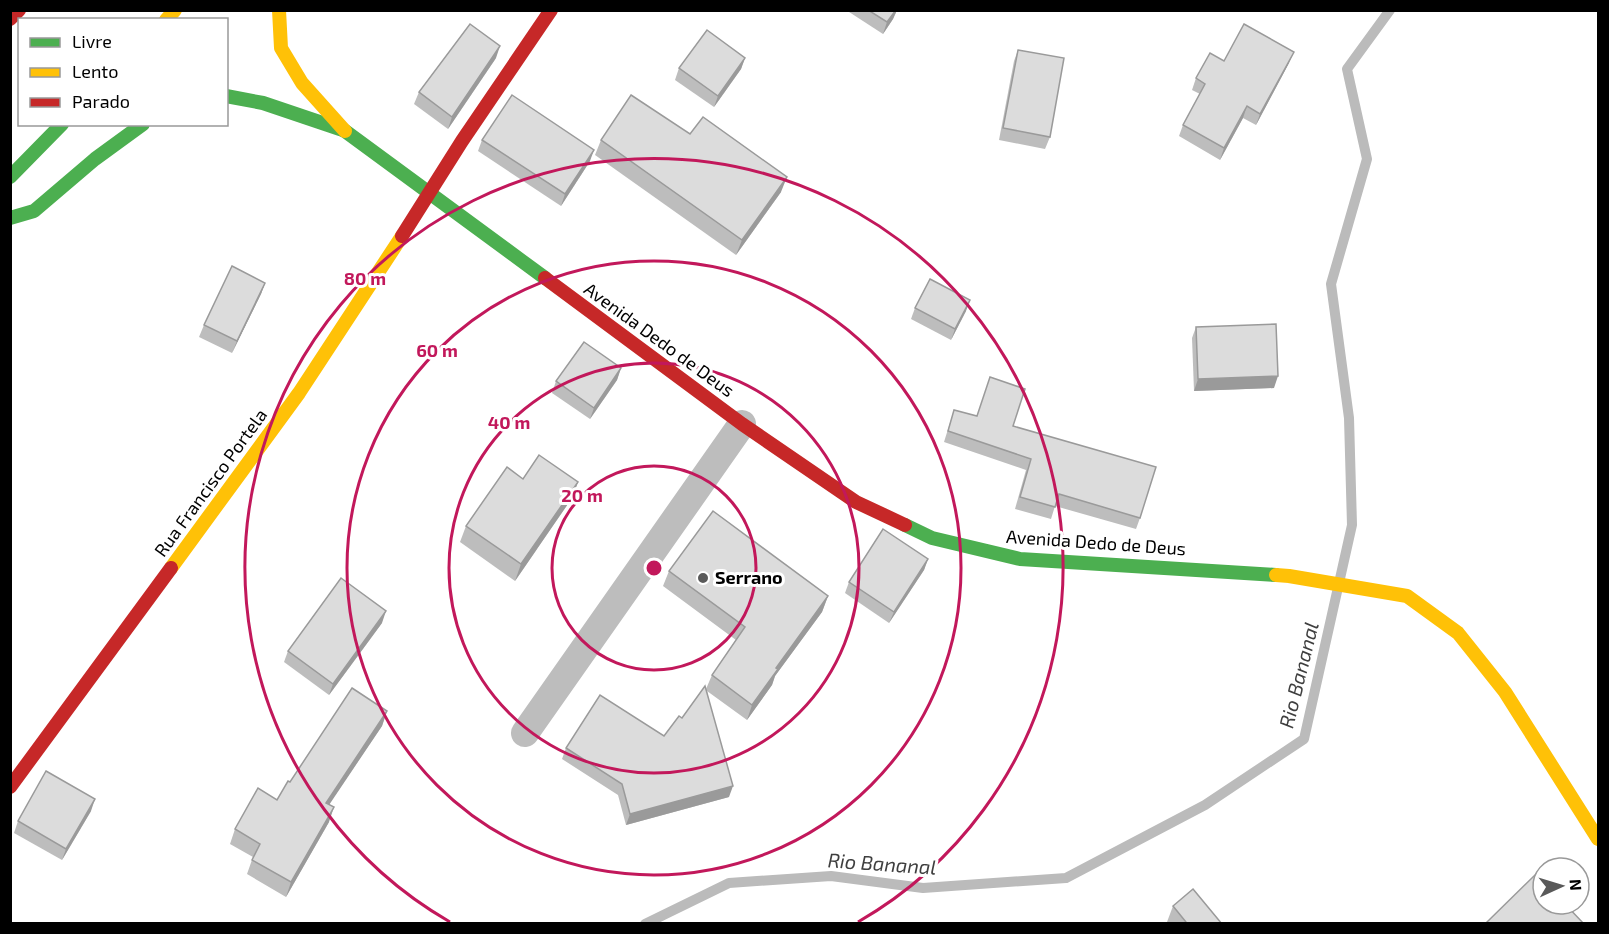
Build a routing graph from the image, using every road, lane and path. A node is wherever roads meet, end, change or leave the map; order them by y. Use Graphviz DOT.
graph roads {
  1 [pos="19,10"];
  2 [pos="279,10"];
  3 [pos="551,10"];
  4 [pos="10,19"];
  5 [pos="228,96"];
  6 [pos="60,126"];
  7 [pos="140,126"];
  8 [pos="345,130"];
  9 [pos="10,177"];
  10 [pos="430,194"];
  11 [pos="10,218"];
  12 [pos="742,424"];
  13 [pos="525,734"];
  14 [pos="10,787"];
  15 [pos="1599,839"];
  1 -- 4 [label="main road"];
  2 -- 8 [label="main road"];
  3 -- 10 [label="main road, Rua Francisco Portela"];
  5 -- 8 [label="main road"];
  6 -- 9 [label="main road"];
  7 -- 11 [label="main road"];
  8 -- 10 [label="main road, Avenida Dedo de Deus"];
  10 -- 12 [label="main road, Avenida Dedo de Deus"];
  10 -- 14 [label="main road, Rua Francisco Portela"];
  12 -- 13 [label="street"];
  12 -- 15 [label="main road, Avenida Dedo de Deus"];
}
